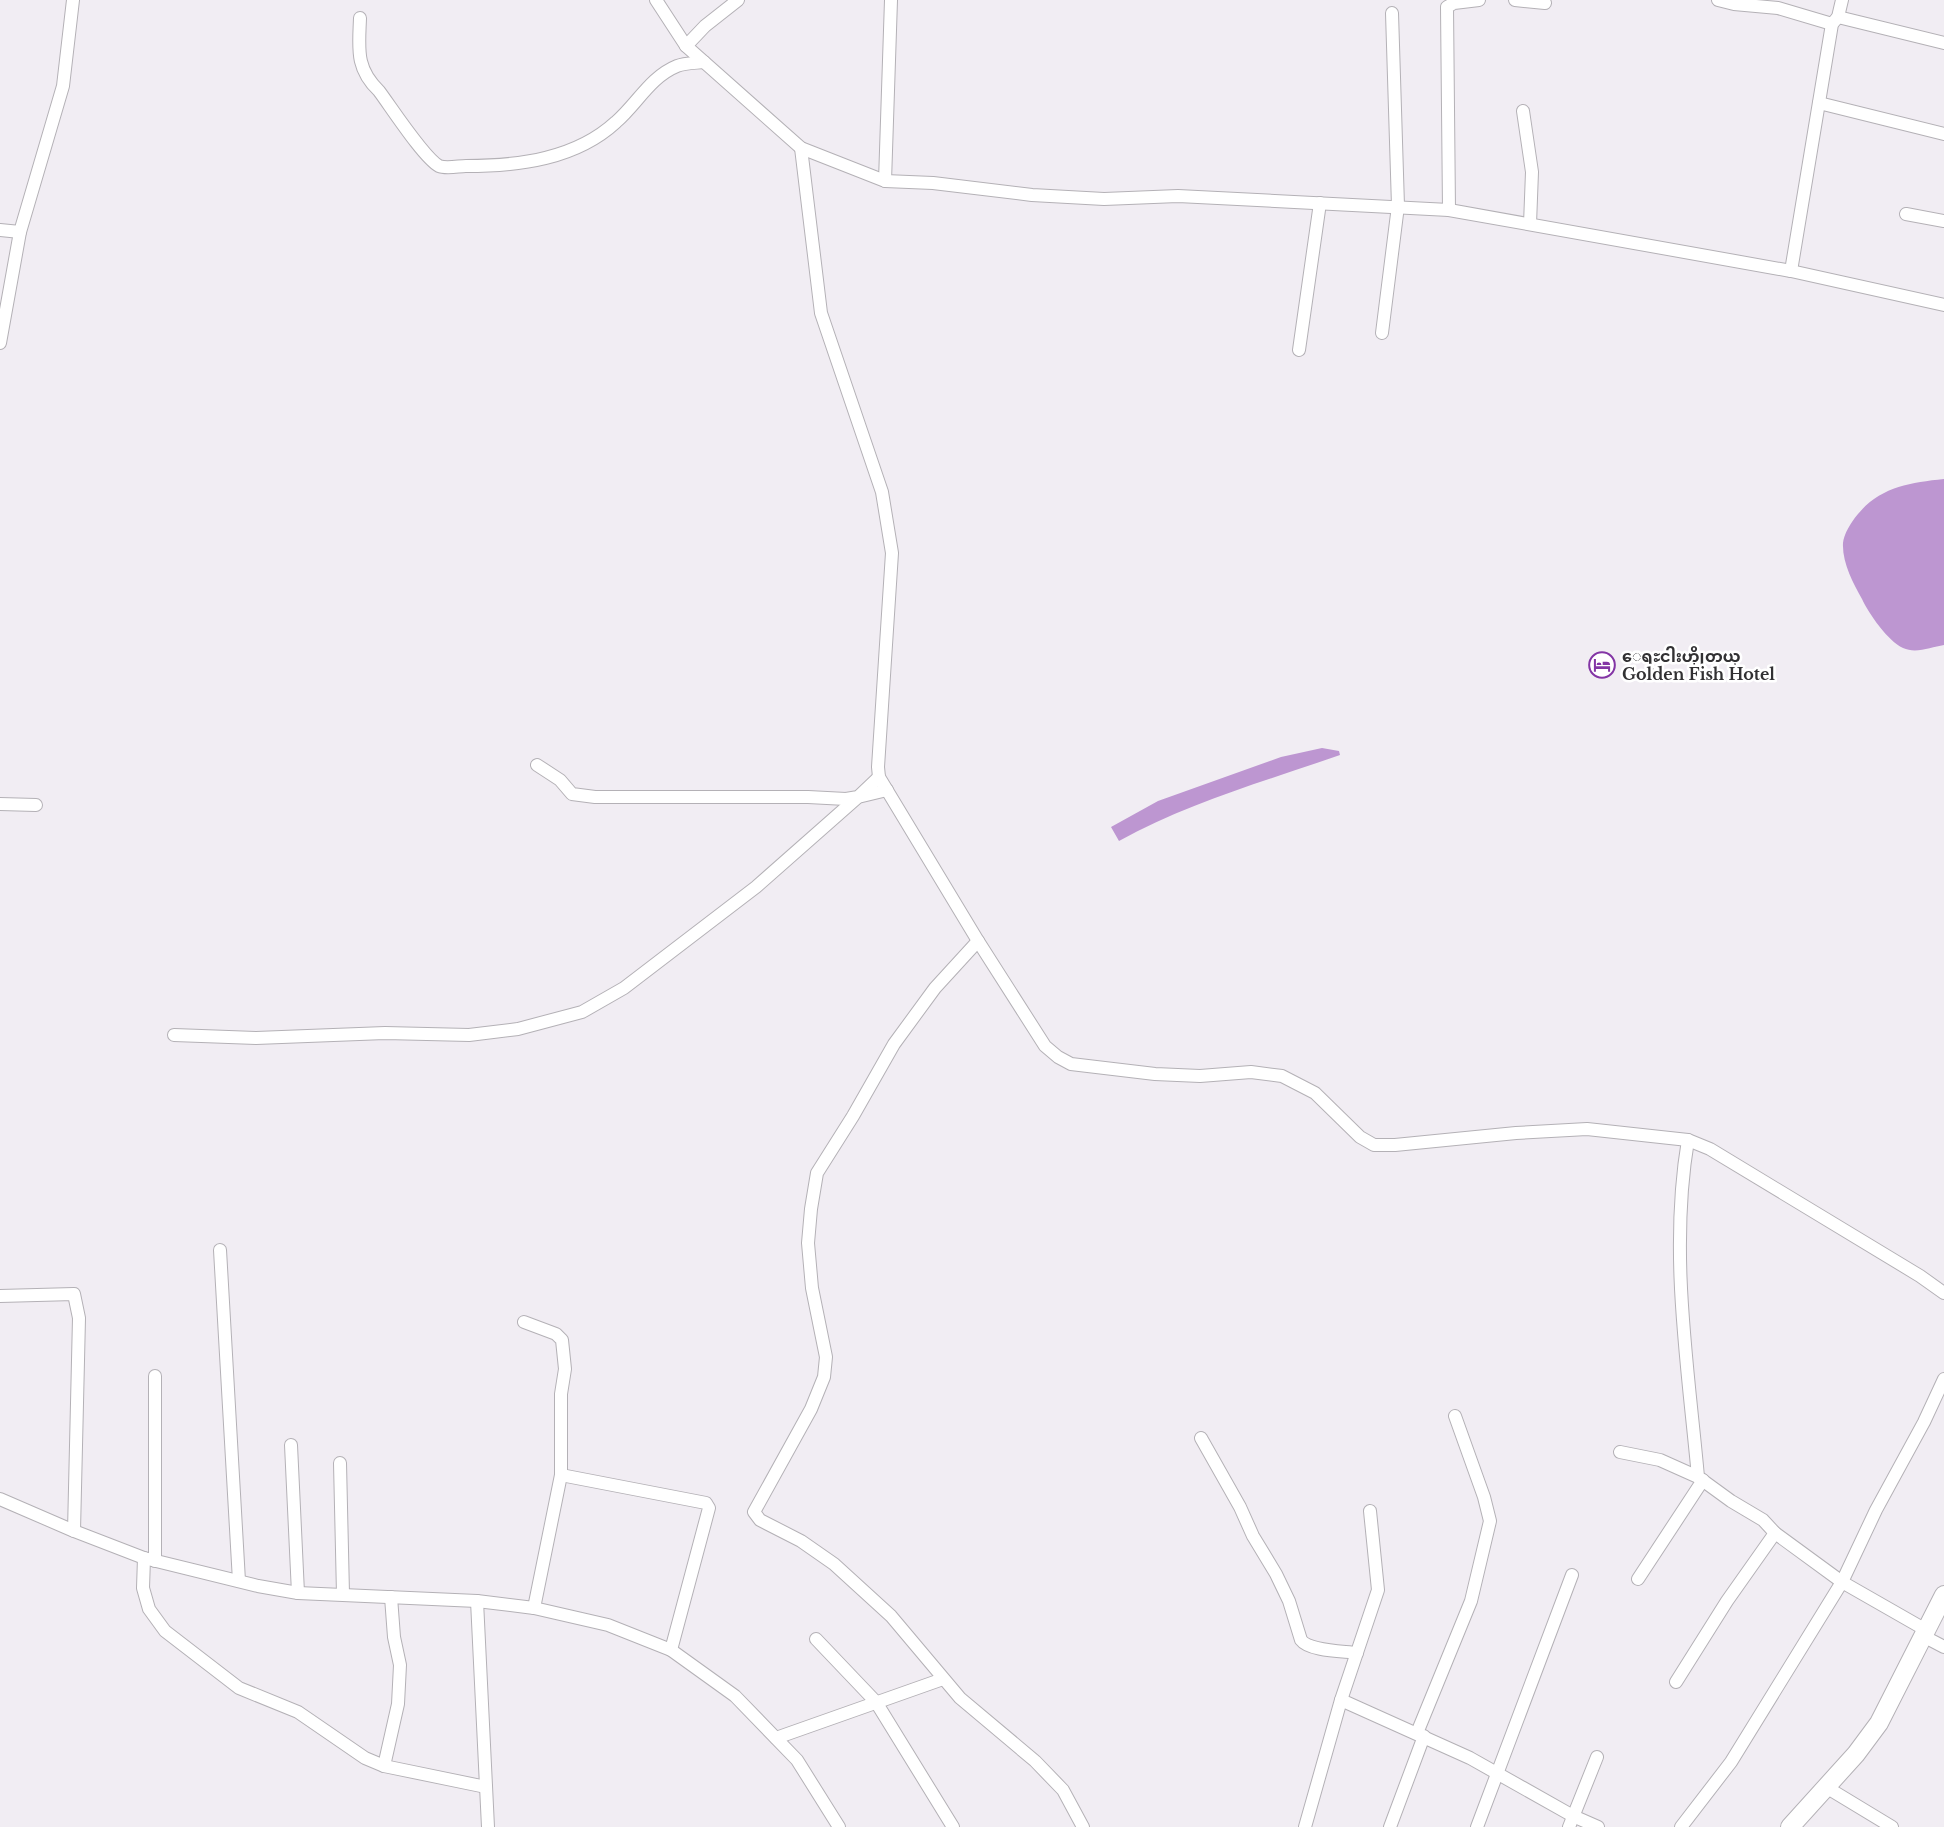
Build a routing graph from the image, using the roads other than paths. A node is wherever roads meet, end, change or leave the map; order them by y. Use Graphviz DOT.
graph roads {
  1 [pos="73,0"];
  2 [pos="656,0"];
  3 [pos="738,0"];
  4 [pos="891,0"];
  5 [pos="1479,0"];
  6 [pos="1515,0"];
  7 [pos="1718,0"];
  8 [pos="1842,0"];
  9 [pos="1545,3"];
  10 [pos="1392,13"];
  11 [pos="360,18"];
  12 [pos="1835,21"];
  13 [pos="1944,43"];
  14 [pos="686,46"];
  15 [pos="704,62"];
  16 [pos="1819,103"];
  17 [pos="1522,111"];
  18 [pos="1944,134"];
  19 [pos="801,148"];
  20 [pos="885,181"];
  21 [pos="1320,203"];
  22 [pos="1398,206"];
  23 [pos="1449,210"];
  24 [pos="1906,214"];
  25 [pos="1944,221"];
  26 [pos="1530,224"];
  27 [pos="0,230"];
  28 [pos="20,232"];
  29 [pos="1791,272"];
  30 [pos="1944,305"];
  31 [pos="1382,333"];
  32 [pos="0,343"];
  33 [pos="1299,350"];
  34 [pos="537,765"];
  35 [pos="879,777"];
  36 [pos="887,790"];
  37 [pos="858,796"];
  38 [pos="0,804"];
  39 [pos="36,805"];
  40 [pos="978,941"];
  41 [pos="174,1035"];
  42 [pos="1688,1140"];
  43 [pos="220,1250"];
  44 [pos="1944,1293"];
  45 [pos="0,1296"];
  46 [pos="525,1323"];
  47 [pos="155,1376"];
  48 [pos="1944,1379"];
  49 [pos="1455,1416"];
  50 [pos="1202,1438"];
  51 [pos="291,1445"];
  52 [pos="1620,1452"];
  53 [pos="340,1463"];
  54 [pos="561,1475"];
  55 [pos="1701,1478"];
  56 [pos="0,1499"];
  57 [pos="1370,1511"];
  58 [pos="74,1532"];
  59 [pos="1775,1533"];
  60 [pos="149,1560"];
  61 [pos="1572,1575"];
  62 [pos="1638,1579"];
  63 [pos="239,1581"];
  64 [pos="1842,1582"];
  65 [pos="298,1593"];
  66 [pos="343,1594"];
  67 [pos="1944,1595"];
  68 [pos="391,1597"];
  69 [pos="477,1601"];
  70 [pos="534,1608"];
  71 [pos="1925,1633"];
  72 [pos="816,1639"];
  73 [pos="1944,1647"];
  74 [pos="671,1650"];
  75 [pos="1357,1653"];
  76 [pos="943,1678"];
  77 [pos="1676,1682"];
  78 [pos="1341,1700"];
  79 [pos="876,1702"];
  80 [pos="1421,1735"];
  81 [pos="776,1738"];
  82 [pos="1597,1757"];
  83 [pos="384,1766"];
  84 [pos="1497,1773"];
  85 [pos="486,1787"];
  86 [pos="1826,1787"];
  87 [pos="1571,1822"];
  88 [pos="488,1827"];
  89 [pos="839,1827"];
  90 [pos="952,1827"];
  91 [pos="1083,1827"];
  92 [pos="1305,1827"];
  93 [pos="1390,1827"];
  94 [pos="1477,1827"];
  95 [pos="1598,1827"];
  96 [pos="1681,1827"];
  97 [pos="1790,1827"];
  98 [pos="1892,1827"];
  1 -- 28 [label="street"];
  2 -- 14 [label="street"];
  3 -- 14 [label="street"];
  4 -- 20 [label="street"];
  5 -- 23 [label="street"];
  6 -- 9 [label="street"];
  7 -- 12 [label="street"];
  8 -- 12 [label="street"];
  10 -- 22 [label="street"];
  11 -- 15 [label="street"];
  12 -- 13 [label="street"];
  12 -- 16 [label="street"];
  14 -- 15 [label="street"];
  15 -- 19 [label="street"];
  16 -- 18 [label="street"];
  16 -- 29 [label="street"];
  17 -- 26 [label="street"];
  19 -- 20 [label="street"];
  19 -- 35 [label="street"];
  20 -- 21 [label="street"];
  21 -- 22 [label="street"];
  21 -- 33 [label="street"];
  22 -- 23 [label="street"];
  22 -- 31 [label="street"];
  23 -- 26 [label="street"];
  24 -- 25 [label="street"];
  26 -- 29 [label="street"];
  27 -- 28 [label="street"];
  28 -- 32 [label="street"];
  29 -- 30 [label="street"];
  34 -- 37 [label="street"];
  35 -- 36 [label="street"];
  35 -- 37 [label="street"];
  36 -- 37 [label="street"];
  36 -- 40 [label="street"];
  37 -- 41 [label="street"];
  38 -- 39 [label="street"];
  40 -- 42 [label="street"];
  40 -- 76 [label="street"];
  42 -- 44 [label="street"];
  42 -- 55 [label="street"];
  43 -- 63 [label="street"];
  45 -- 58 [label="street"];
  46 -- 54 [label="street"];
  47 -- 60 [label="street"];
  48 -- 64 [label="street"];
  49 -- 80 [label="street"];
  50 -- 75 [label="street"];
  51 -- 65 [label="street"];
  52 -- 55 [label="street"];
  53 -- 66 [label="street"];
  54 -- 70 [label="street"];
  54 -- 74 [label="street"];
  55 -- 59 [label="street"];
  55 -- 62 [label="street"];
  56 -- 58 [label="street"];
  57 -- 75 [label="street"];
  58 -- 60 [label="street"];
  59 -- 64 [label="street"];
  59 -- 77 [label="street"];
  60 -- 63 [label="street"];
  60 -- 83 [label="street"];
  61 -- 84 [label="street"];
  63 -- 65 [label="street"];
  64 -- 71 [label="street"];
  64 -- 96 [label="street"];
  65 -- 66 [label="street"];
  66 -- 68 [label="street"];
  67 -- 71 [label="highway"];
  68 -- 69 [label="street"];
  68 -- 83 [label="street"];
  69 -- 70 [label="street"];
  69 -- 85 [label="street"];
  70 -- 74 [label="street"];
  71 -- 73 [label="street"];
  71 -- 86 [label="highway"];
  72 -- 79 [label="street"];
  74 -- 81 [label="street"];
  75 -- 78 [label="street"];
  76 -- 79 [label="street"];
  76 -- 91 [label="street"];
  78 -- 80 [label="street"];
  78 -- 92 [label="street"];
  79 -- 81 [label="street"];
  79 -- 90 [label="street"];
  80 -- 84 [label="street"];
  80 -- 93 [label="street"];
  81 -- 89 [label="street"];
  82 -- 87 [label="street"];
  83 -- 85 [label="street"];
  84 -- 87 [label="street"];
  84 -- 94 [label="street"];
  85 -- 88 [label="street"];
  86 -- 97 [label="highway"];
  86 -- 98 [label="street"];
  87 -- 95 [label="street"];
}
